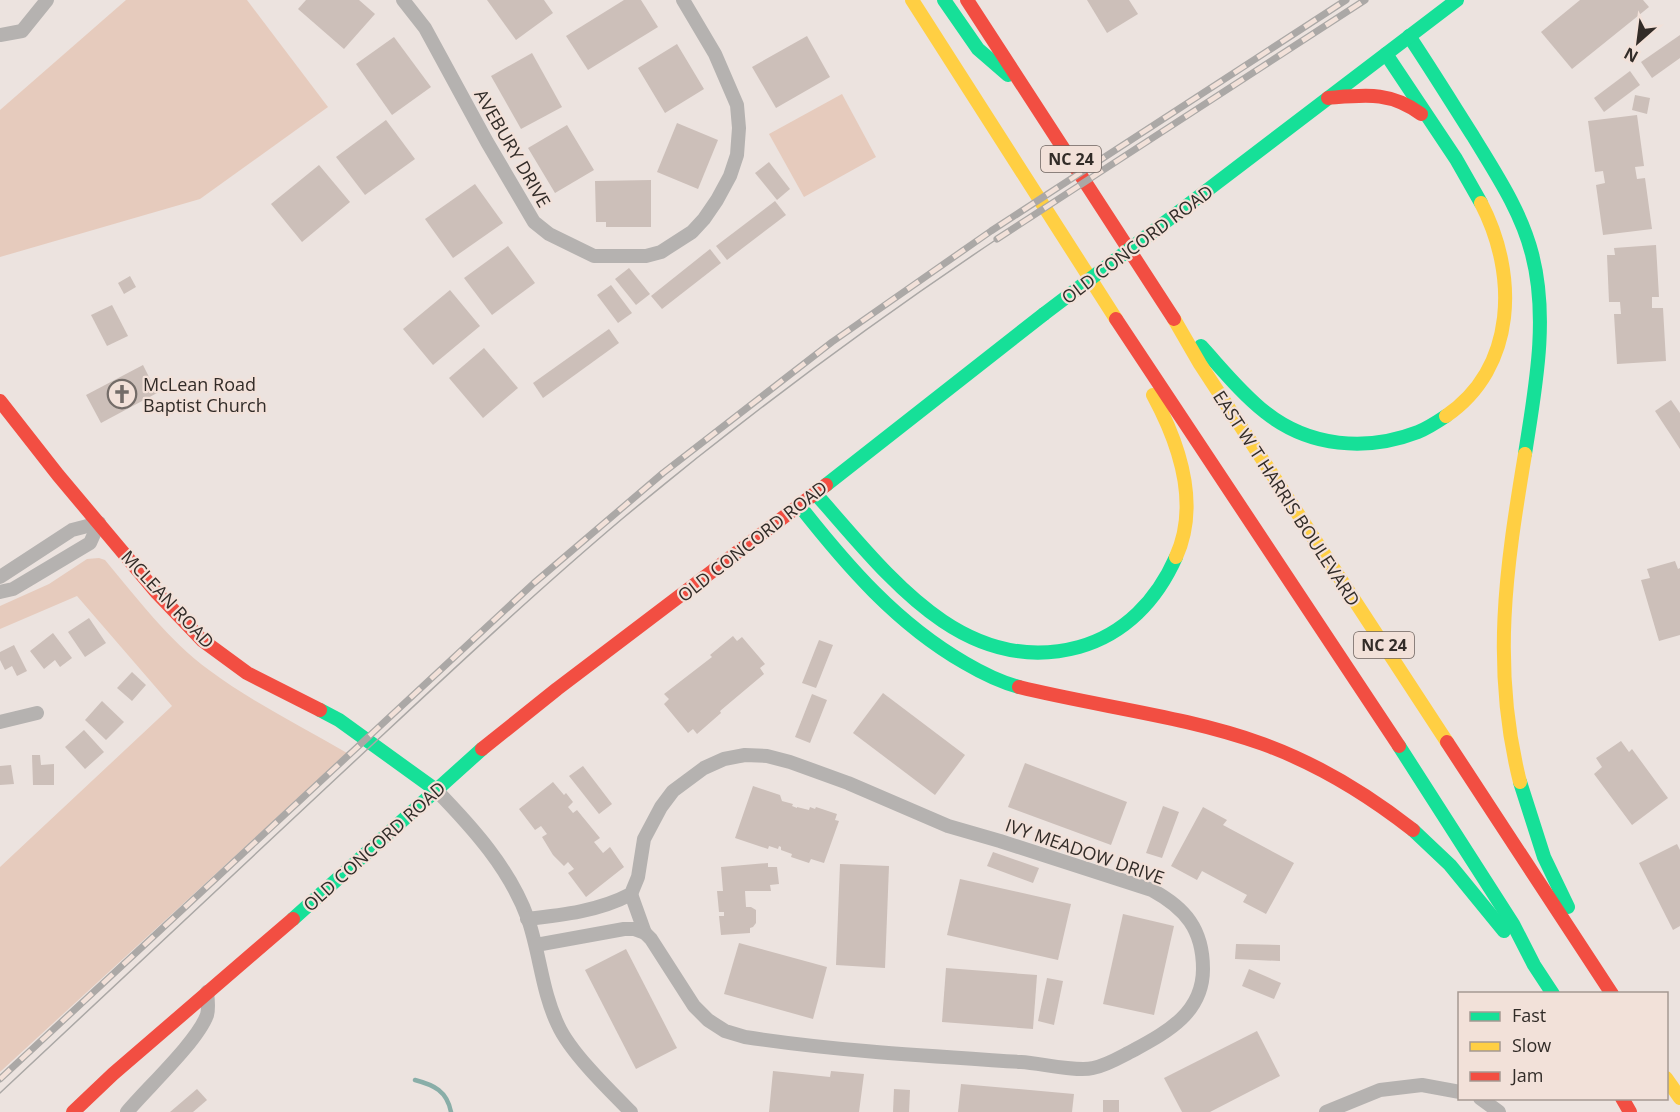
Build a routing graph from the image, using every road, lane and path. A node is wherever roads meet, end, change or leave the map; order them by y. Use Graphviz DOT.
graph roads {
  1 [pos="47,0"];
  2 [pos="403,0"];
  3 [pos="683,0"];
  4 [pos="912,0"];
  5 [pos="944,0"];
  6 [pos="967,0"];
  7 [pos="1457,0"];
  8 [pos="0,35"];
  9 [pos="1409,36"];
  10 [pos="1386,54"];
  11 [pos="1027,91"];
  12 [pos="1328,98"];
  13 [pos="1429,120"];
  14 [pos="1174,318"];
  15 [pos="1120,325"];
  16 [pos="0,401"];
  17 [pos="815,493"];
  18 [pos="799,505"];
  19 [pos="99,523"];
  20 [pos="0,577"];
  21 [pos="0,592"];
  22 [pos="37,713"];
  23 [pos="0,722"];
  24 [pos="436,790"];
  25 [pos="631,894"];
  26 [pos="527,918"];
  27 [pos="645,933"];
  28 [pos="536,945"];
  29 [pos="1534,965"];
  30 [pos="1596,970"];
  31 [pos="207,992"];
  32 [pos="1552,992"];
  33 [pos="1611,992"];
  34 [pos="1668,1081"];
  35 [pos="1458,1092"];
  36 [pos="1680,1098"];
  37 [pos="1483,1100"];
  38 [pos="73,1112"];
  39 [pos="127,1112"];
  40 [pos="631,1112"];
  41 [pos="1326,1112"];
  42 [pos="1498,1112"];
  1 -- 8 [label="street"];
  2 -- 3 [label="street, AVEBURY DRIVE"];
  4 -- 15 [label="main road, NC 24"];
  5 -- 11 [label="main road"];
  6 -- 11 [label="main road, EAST W T HARRIS BOULEVARD / NC 24"];
  7 -- 9 [label="main road, OLD CONCORD ROAD"];
  9 -- 10 [label="main road, OLD CONCORD ROAD"];
  9 -- 30 [label="main road"];
  10 -- 12 [label="main road, OLD CONCORD ROAD"];
  10 -- 13 [label="main road"];
  11 -- 14 [label="main road, EAST W T HARRIS BOULEVARD / NC 24"];
  12 -- 13 [label="main road"];
  12 -- 17 [label="main road, OLD CONCORD ROAD, bridge"];
  13 -- 14 [label="main road"];
  14 -- 30 [label="main road, EAST W T HARRIS BOULEVARD / NC 24"];
  15 -- 17 [label="main road"];
  15 -- 29 [label="main road, NC 24"];
  16 -- 19 [label="main road, MCLEAN ROAD"];
  17 -- 18 [label="main road, OLD CONCORD ROAD"];
  18 -- 24 [label="main road, OLD CONCORD ROAD"];
  18 -- 29 [label="main road"];
  19 -- 20 [label="street"];
  19 -- 21 [label="street"];
  19 -- 24 [label="main road, MCLEAN ROAD"];
  22 -- 23 [label="street"];
  24 -- 26 [label="street"];
  24 -- 31 [label="main road, OLD CONCORD ROAD"];
  25 -- 26 [label="street"];
  25 -- 27 [label="street, IVY MEADOW DRIVE"];
  25 -- 27 [label="street, IVY MEADOW DRIVE"];
  26 -- 28 [label="street"];
  27 -- 28 [label="street"];
  28 -- 40 [label="street"];
  29 -- 32 [label="main road, NC 24"];
  30 -- 33 [label="main road, EAST W T HARRIS BOULEVARD / NC 24"];
  31 -- 38 [label="main road, OLD CONCORD ROAD"];
  31 -- 39 [label="street"];
  34 -- 36 [label="main road"];
  35 -- 41 [label="street"];
  37 -- 42 [label="street"];
}
